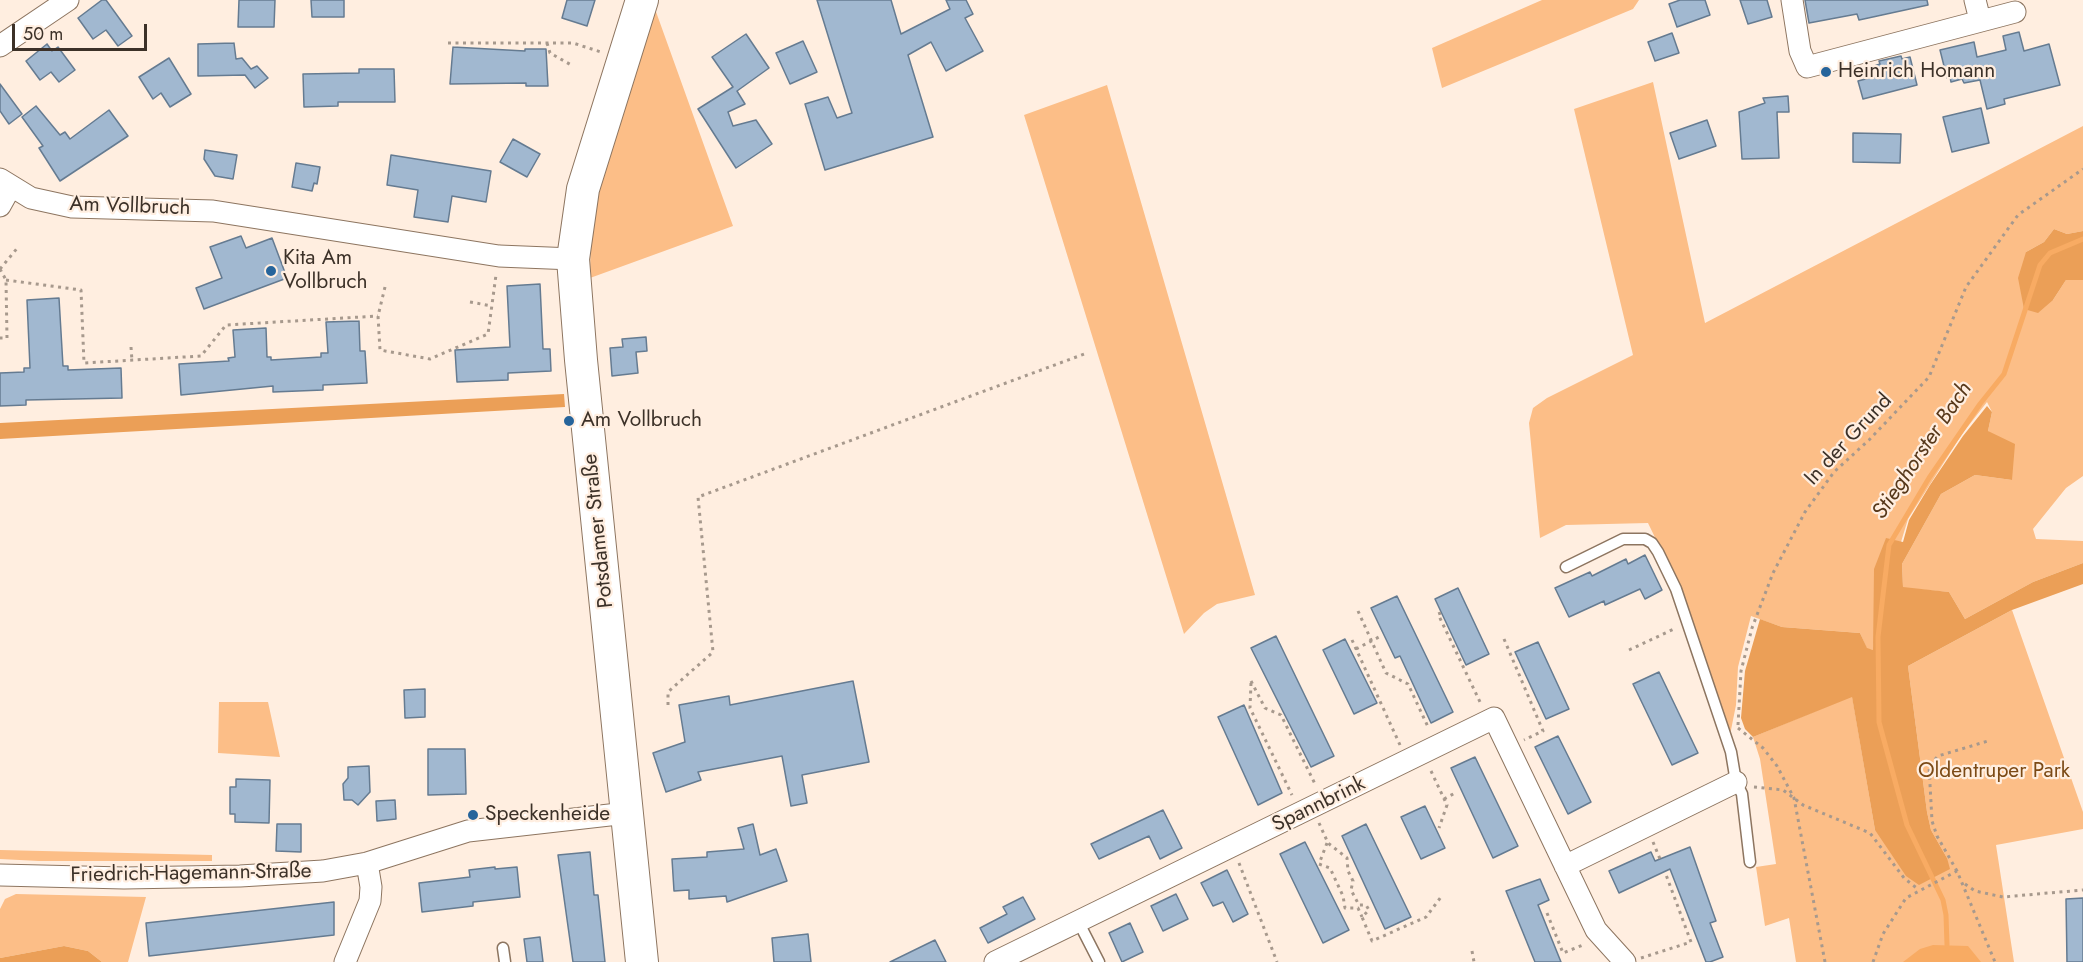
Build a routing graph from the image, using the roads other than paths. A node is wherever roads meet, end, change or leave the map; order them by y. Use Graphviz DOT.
graph roads {
  1 [pos="68,0"];
  2 [pos="642,0"];
  3 [pos="1792,0"];
  4 [pos="1975,0"];
  5 [pos="2015,12"];
  6 [pos="1980,21"];
  7 [pos="0,46"];
  8 [pos="4,191"];
  9 [pos="573,259"];
  10 [pos="1566,567"];
  11 [pos="1736,782"];
  12 [pos="627,813"];
  13 [pos="1750,862"];
  14 [pos="366,863"];
  15 [pos="1565,866"];
  16 [pos="0,875"];
  17 [pos="1078,921"];
  18 [pos="503,948"];
  19 [pos="1623,961"];
  20 [pos="345,962"];
  21 [pos="505,962"];
  22 [pos="642,962"];
  23 [pos="995,962"];
  24 [pos="1099,962"];
  1 -- 7 [label="street"];
  2 -- 9 [label="street, Potsdamer Straße"];
  3 -- 6 [label="street"];
  4 -- 6 [label="street"];
  5 -- 6 [label="street"];
  8 -- 9 [label="street, Am Vollbruch"];
  9 -- 12 [label="street, Potsdamer Straße"];
  10 -- 11 [label="lane"];
  11 -- 13 [label="lane"];
  11 -- 15 [label="street"];
  12 -- 14 [label="street, Friedrich-Hagemann-Straße"];
  12 -- 22 [label="street, Potsdamer Straße"];
  14 -- 16 [label="street, Friedrich-Hagemann-Straße"];
  14 -- 20 [label="street"];
  15 -- 17 [label="street, Spannbrink"];
  15 -- 19 [label="street"];
  17 -- 23 [label="street, Spannbrink"];
  17 -- 24 [label="lane"];
  18 -- 21 [label="lane"];
}
